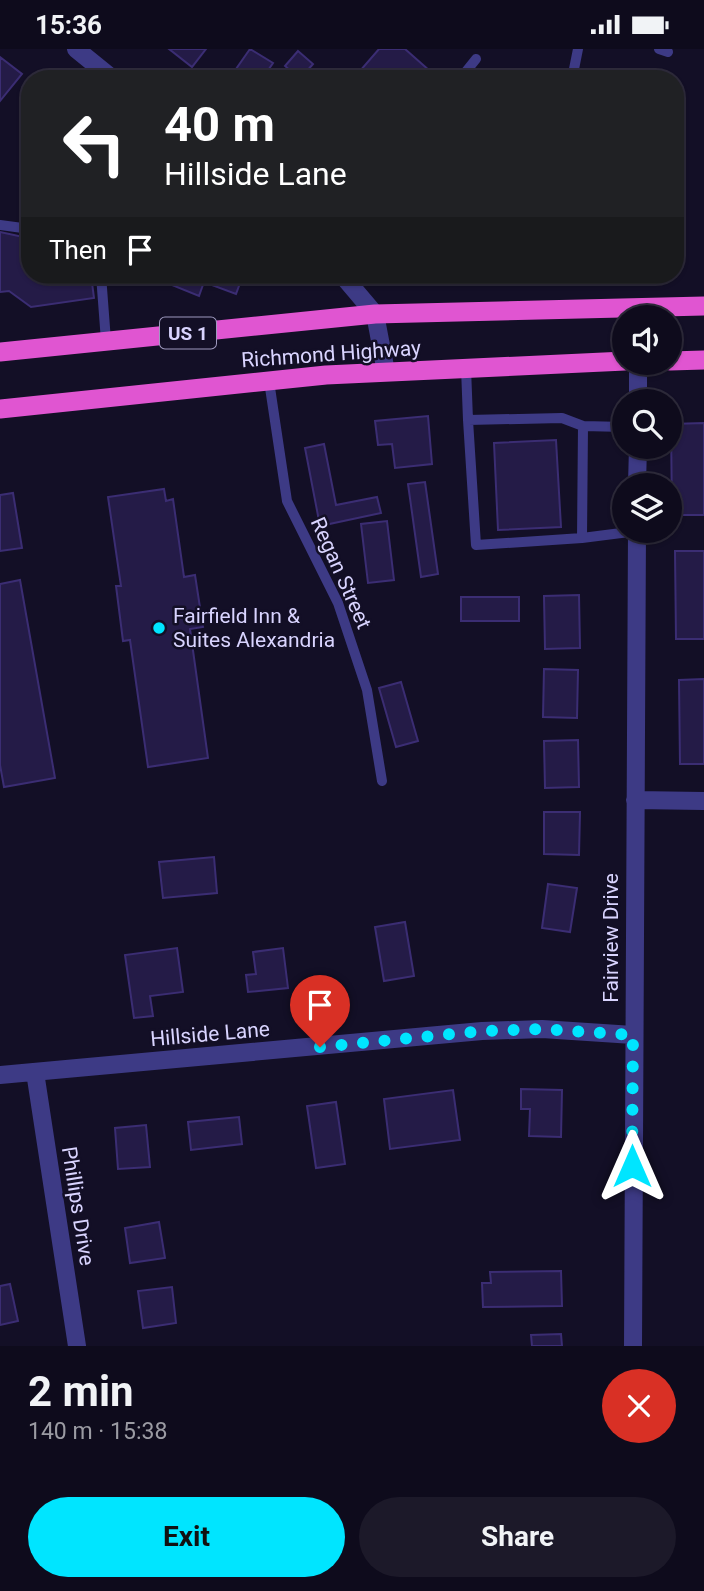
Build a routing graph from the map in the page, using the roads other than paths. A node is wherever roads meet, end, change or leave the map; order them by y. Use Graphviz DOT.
graph roads {
  1 [pos="76,49"];
  2 [pos="578,49"];
  3 [pos="476,59"];
  4 [pos="102,70"];
  5 [pos="467,70"];
  6 [pos="574,70"];
  7 [pos="0,225"];
  8 [pos="21,228"];
  9 [pos="102,284"];
  10 [pos="350,284"];
  11 [pos="704,306"];
  12 [pos="682,308"];
  13 [pos="612,312"];
  14 [pos="376,314"];
  15 [pos="106,341"];
  16 [pos="0,352"];
  17 [pos="704,360"];
  18 [pos="682,361"];
  19 [pos="612,362"];
  20 [pos="466,368"];
  21 [pos="386,372"];
  22 [pos="269,381"];
  23 [pos="0,409"];
  24 [pos="468,420"];
  25 [pos="583,426"];
  26 [pos="612,427"];
  27 [pos="612,534"];
  28 [pos="582,538"];
  29 [pos="637,543"];
  30 [pos="382,781"];
  31 [pos="635,800"];
  32 [pos="704,801"];
  33 [pos="633,1035"];
  34 [pos="35,1072"];
  35 [pos="0,1076"];
  36 [pos="77,1346"];
  37 [pos="633,1346"];
  1 -- 4 [label="street"];
  2 -- 6 [label="lane"];
  3 -- 5 [label="lane"];
  7 -- 8 [label="lane"];
  9 -- 15 [label="lane"];
  10 -- 14 [label="street"];
  11 -- 12 [label="highway, Richmond Highway / US 1"];
  13 -- 14 [label="highway, Richmond Highway / US 1"];
  14 -- 15 [label="highway, Richmond Highway / US 1"];
  14 -- 21 [label="street"];
  15 -- 16 [label="highway, Richmond Highway / US 1"];
  17 -- 18 [label="highway"];
  19 -- 20 [label="highway, Richmond Highway"];
  20 -- 21 [label="highway, Richmond Highway"];
  20 -- 24 [label="lane"];
  21 -- 22 [label="highway, Richmond Highway"];
  22 -- 23 [label="highway, Richmond Highway"];
  22 -- 30 [label="lane, Regan Street"];
  24 -- 25 [label="lane"];
  24 -- 28 [label="lane"];
  25 -- 26 [label="lane"];
  25 -- 28 [label="lane"];
  27 -- 28 [label="lane"];
  29 -- 31 [label="street, Fairview Drive"];
  31 -- 32 [label="street"];
  31 -- 33 [label="street, Fairview Drive"];
  33 -- 34 [label="street, Hillside Lane"];
  33 -- 37 [label="street, Fairview Drive"];
  34 -- 35 [label="street, Hillside Lane"];
  34 -- 36 [label="street, Phillips Drive"];
}
